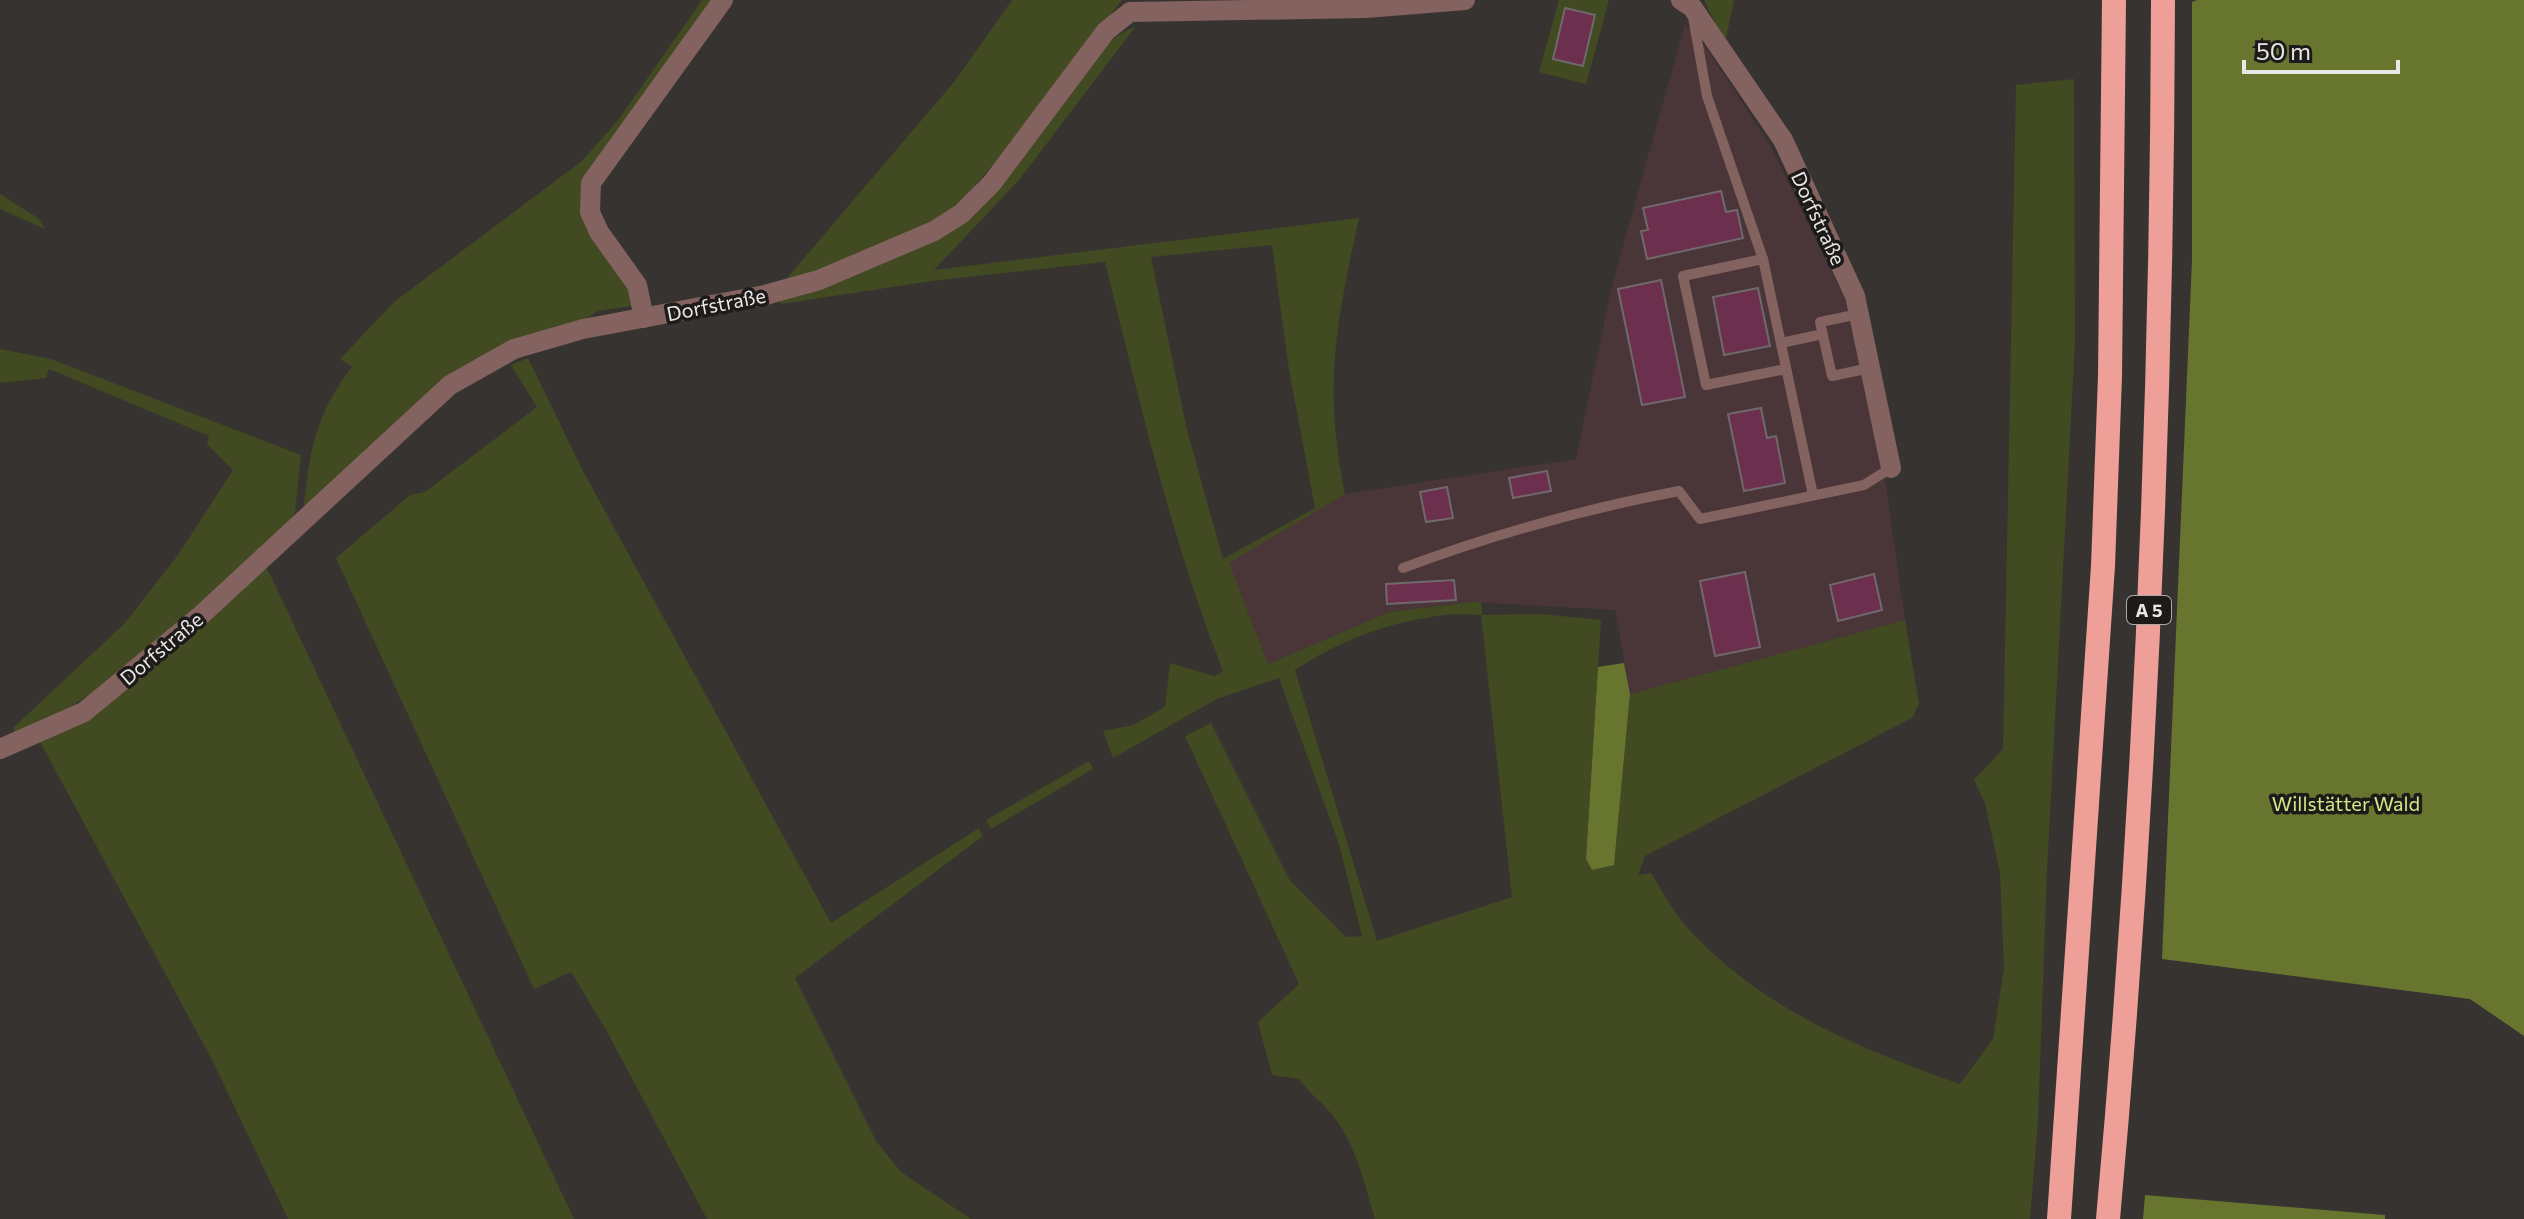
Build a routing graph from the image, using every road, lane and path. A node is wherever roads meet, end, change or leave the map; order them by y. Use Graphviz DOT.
graph roads {
  1 [pos="723,0"];
  2 [pos="1465,0"];
  3 [pos="2114,0"];
  4 [pos="2163,0"];
  5 [pos="1686,4"];
  6 [pos="1763,259"];
  7 [pos="1859,314"];
  8 [pos="644,318"];
  9 [pos="1823,334"];
  10 [pos="1781,343"];
  11 [pos="1870,368"];
  12 [pos="1786,369"];
  13 [pos="1891,468"];
  14 [pos="1813,495"];
  15 [pos="1403,568"];
  16 [pos="0,749"];
  17 [pos="2058,1213"];
  18 [pos="2111,1219"];
  1 -- 8 [label="street"];
  2 -- 8 [label="street, Dorfstraße"];
  3 -- 17 [label="highway, A 5"];
  4 -- 18 [label="highway, A 5"];
  5 -- 6 [label="lane"];
  5 -- 7 [label="street, Dorfstraße"];
  6 -- 10 [label="lane"];
  6 -- 12 [label="lane"];
  7 -- 9 [label="lane"];
  7 -- 11 [label="street, Dorfstraße"];
  8 -- 16 [label="street, Dorfstraße"];
  9 -- 10 [label="lane"];
  9 -- 11 [label="lane"];
  10 -- 12 [label="lane"];
  11 -- 13 [label="street, Dorfstraße"];
  12 -- 14 [label="lane"];
  13 -- 14 [label="lane"];
  14 -- 15 [label="lane"];
}
